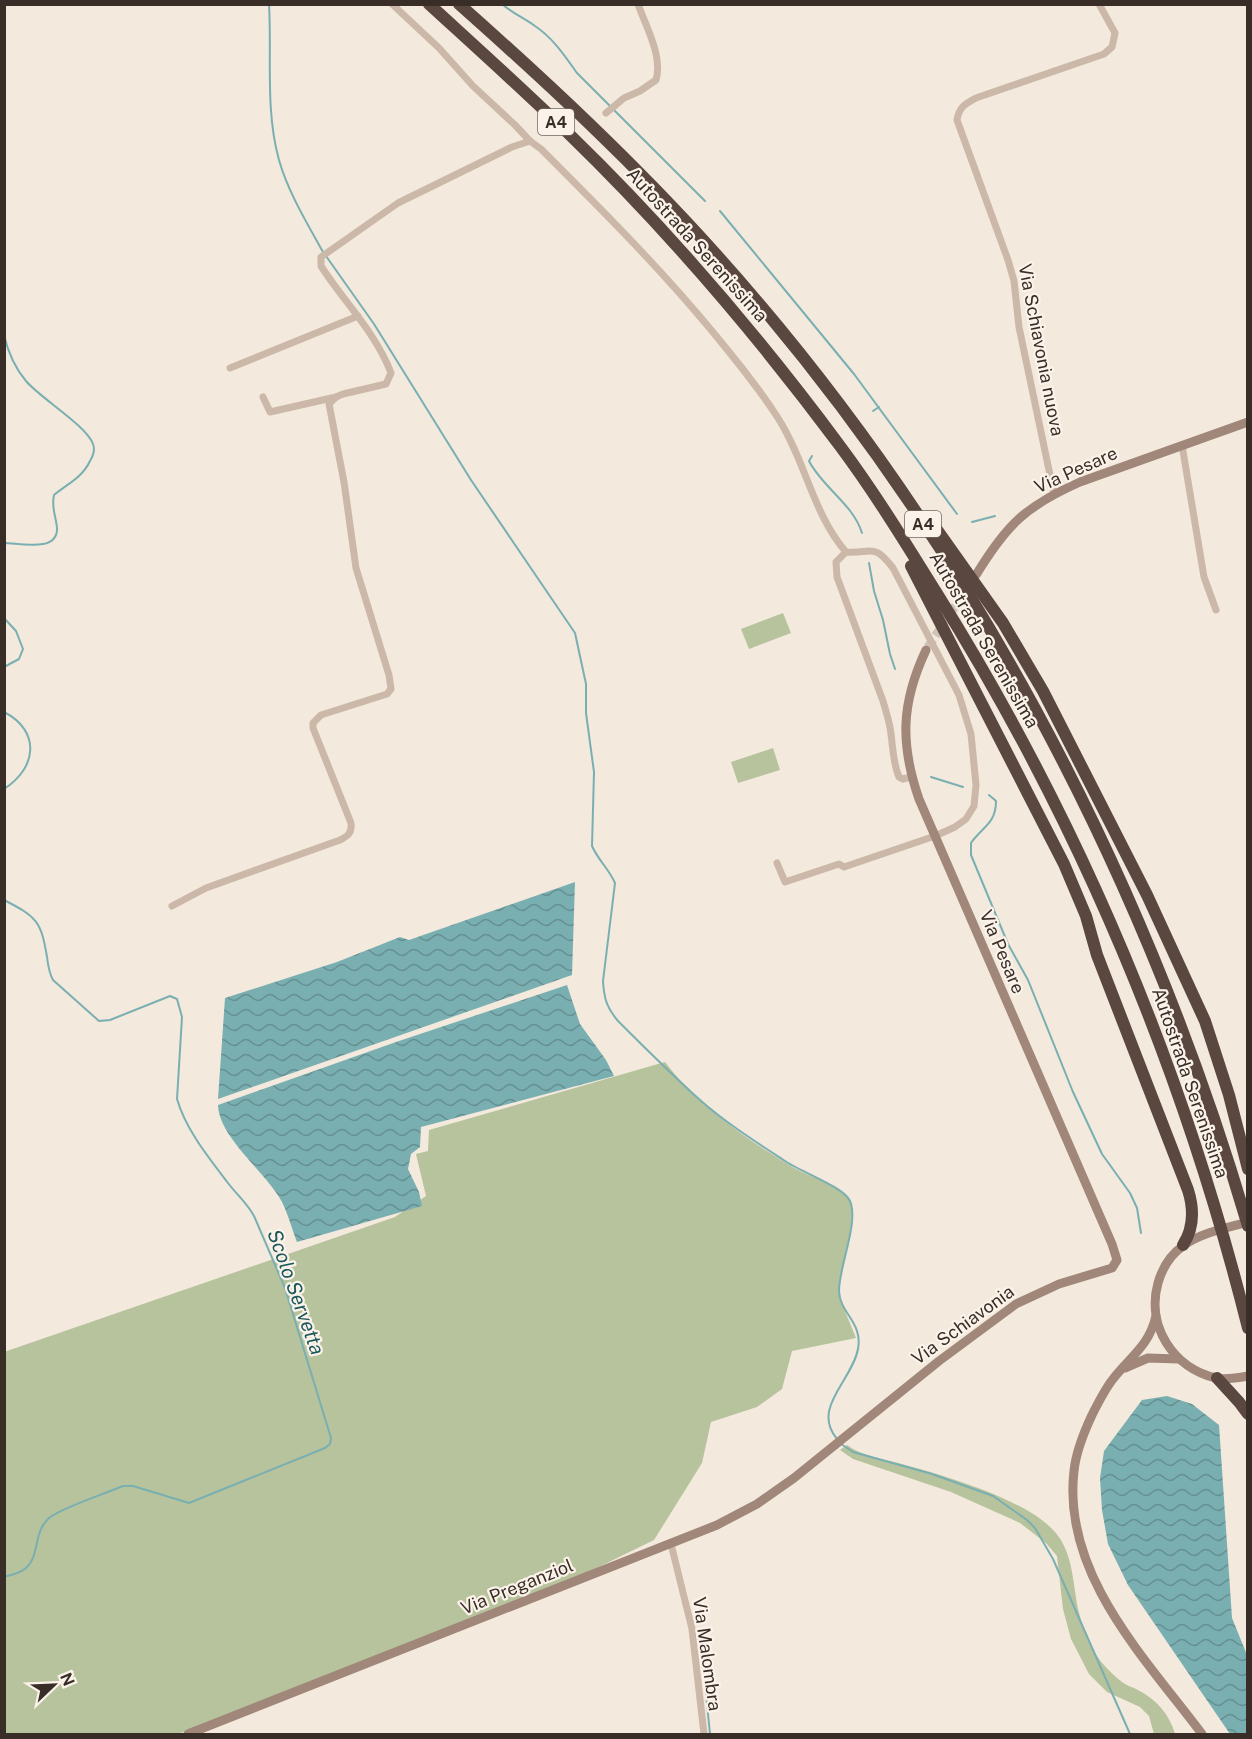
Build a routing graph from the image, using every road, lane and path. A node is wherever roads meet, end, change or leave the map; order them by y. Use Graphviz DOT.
graph roads {
  1 [pos="392,4"];
  2 [pos="429,4"];
  3 [pos="459,4"];
  4 [pos="638,4"];
  5 [pos="1100,4"];
  6 [pos="607,111"];
  7 [pos="530,141"];
  8 [pos="358,316"];
  9 [pos="230,368"];
  10 [pos="263,397"];
  11 [pos="336,397"];
  12 [pos="1248,422"];
  13 [pos="867,444"];
  14 [pos="1182,445"];
  15 [pos="868,486"];
  16 [pos="1054,494"];
  17 [pos="846,552"];
  18 [pos="976,575"];
  19 [pos="1216,610"];
  20 [pos="926,650"];
  21 [pos="911,777"];
  22 [pos="935,836"];
  23 [pos="777,863"];
  24 [pos="172,906"];
  25 [pos="1248,1169"];
  26 [pos="1248,1224"];
  27 [pos="1183,1245"];
  28 [pos="1117,1260"];
  29 [pos="1156,1316"];
  30 [pos="1248,1328"];
  31 [pos="1178,1359"];
  32 [pos="1123,1369"];
  33 [pos="1248,1376"];
  34 [pos="1217,1378"];
  35 [pos="1248,1414"];
  36 [pos="845,1438"];
  37 [pos="671,1544"];
  38 [pos="188,1734"];
  39 [pos="704,1734"];
  40 [pos="1202,1734"];
  1 -- 7 [label="street"];
  2 -- 15 [label="highway, Autostrada Serenissima / A4"];
  3 -- 13 [label="highway, Autostrada Serenissima / A4"];
  4 -- 6 [label="street"];
  5 -- 16 [label="street, Via Schiavonia nuova"];
  7 -- 8 [label="street"];
  7 -- 17 [label="street"];
  8 -- 9 [label="street"];
  8 -- 11 [label="street"];
  10 -- 11 [label="street"];
  11 -- 24 [label="street"];
  12 -- 14 [label="street, Via Pesare"];
  13 -- 25 [label="highway"];
  13 -- 26 [label="highway, Autostrada Serenissima / A4"];
  14 -- 16 [label="street, Via Pesare"];
  14 -- 19 [label="street"];
  15 -- 27 [label="highway"];
  15 -- 30 [label="highway, Autostrada Serenissima / A4"];
  16 -- 18 [label="street, Via Pesare"];
  17 -- 21 [label="street"];
  17 -- 22 [label="street"];
  20 -- 21 [label="street, Via Pesare"];
  21 -- 22 [label="street, Via Pesare"];
  22 -- 23 [label="street"];
  22 -- 28 [label="street, Via Pesare"];
  26 -- 27 [label="street"];
  27 -- 29 [label="street"];
  28 -- 36 [label="street, Via Schiavonia"];
  29 -- 31 [label="street"];
  29 -- 32 [label="street"];
  31 -- 32 [label="street"];
  31 -- 34 [label="street"];
  32 -- 40 [label="street"];
  33 -- 34 [label="street"];
  34 -- 35 [label="highway"];
  36 -- 37 [label="street, Via Preganziol"];
  37 -- 38 [label="street, Via Preganziol"];
  37 -- 39 [label="street, Via Malombra"];
}
